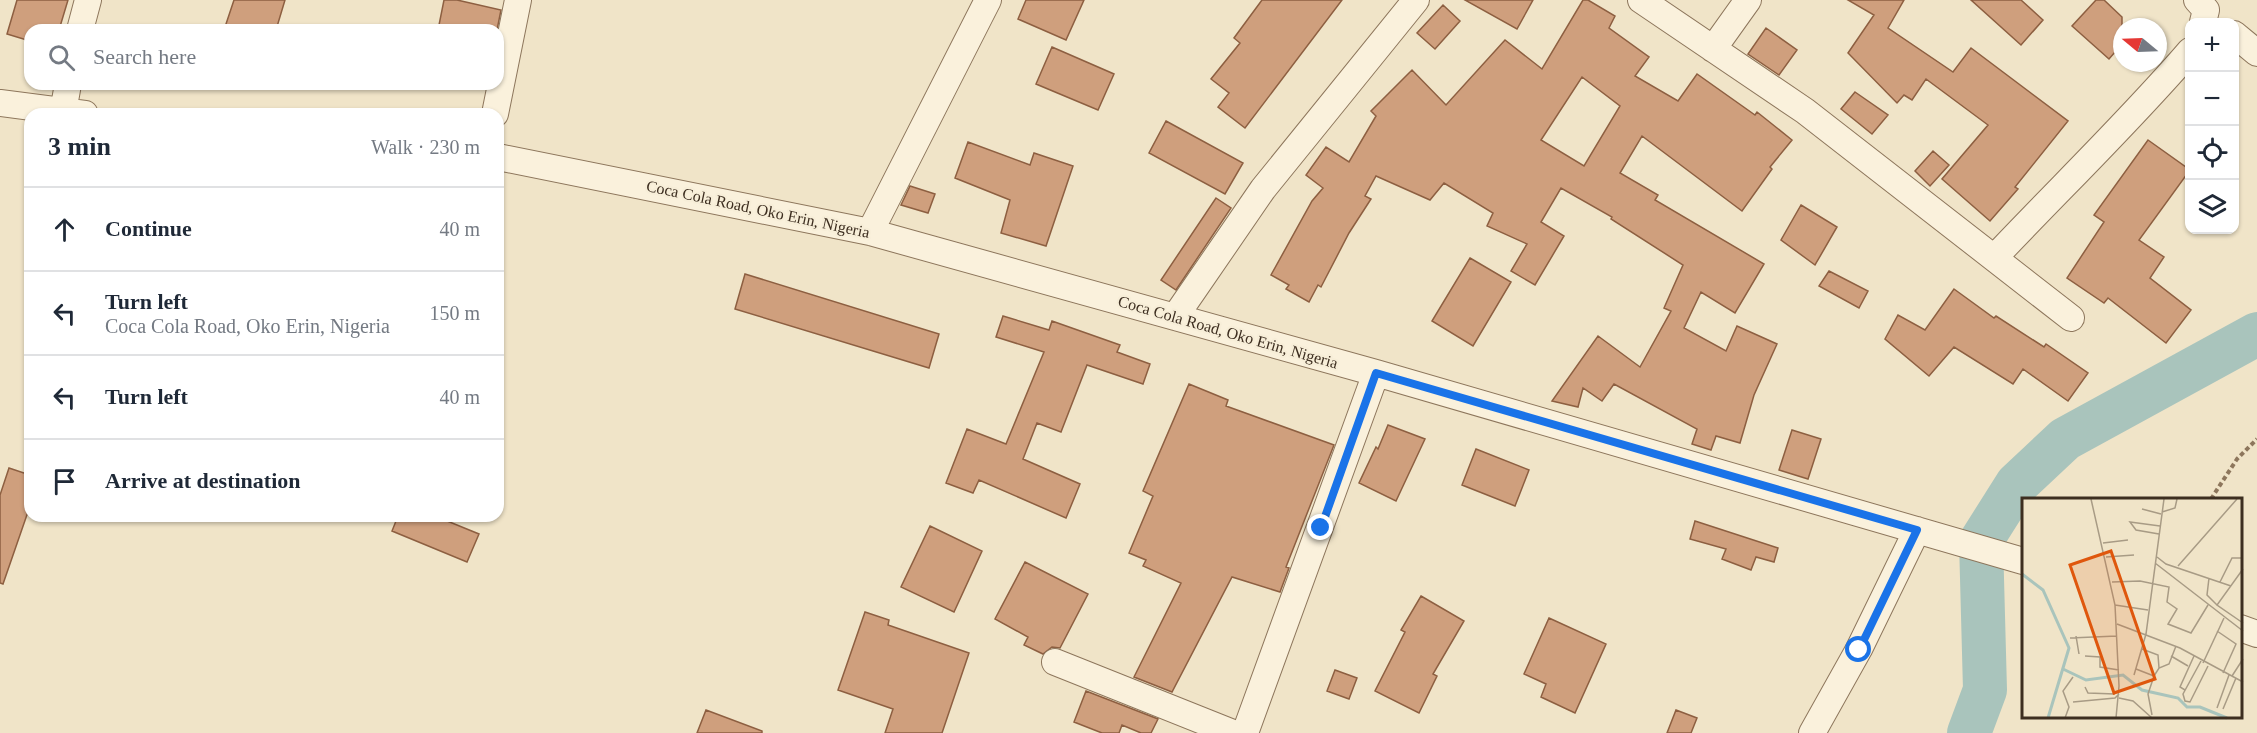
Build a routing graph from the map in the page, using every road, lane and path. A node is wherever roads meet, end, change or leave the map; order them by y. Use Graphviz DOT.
graph roads {
  1 [pos="88,0"];
  2 [pos="518,0"];
  3 [pos="988,0"];
  4 [pos="1416,0"];
  5 [pos="1641,0"];
  6 [pos="1748,0"];
  7 [pos="82,24"];
  8 [pos="2239,37"];
  9 [pos="1713,49"];
  10 [pos="2257,53"];
  11 [pos="2185,57"];
  12 [pos="504,69"];
  13 [pos="69,90"];
  14 [pos="500,90"];
  15 [pos="0,103"];
  16 [pos="37,108"];
  17 [pos="73,108"];
  18 [pos="496,108"];
  19 [pos="504,158"];
  20 [pos="870,232"];
  21 [pos="1994,258"];
  22 [pos="1176,317"];
  23 [pos="2071,318"];
  24 [pos="1376,373"];
  25 [pos="2257,439"];
  26 [pos="2212,498"];
  27 [pos="1917,530"];
  28 [pos="2014,558"];
  29 [pos="2242,628"];
  30 [pos="2257,634"];
  31 [pos="1055,662"];
  32 [pos="1233,733"];
  33 [pos="1245,733"];
  34 [pos="1812,733"];
  1 -- 7 [label="street"];
  2 -- 12 [label="street"];
  3 -- 20 [label="street"];
  4 -- 22 [label="street"];
  5 -- 9 [label="street"];
  6 -- 9 [label="street"];
  8 -- 10 [label="street"];
  9 -- 21 [label="street"];
  11 -- 21 [label="street"];
  13 -- 17 [label="street"];
  14 -- 18 [label="street"];
  15 -- 16 [label="street"];
  19 -- 20 [label="street, Coca Cola Road, Oko Erin, Nigeria"];
  20 -- 22 [label="street, Coca Cola Road, Oko Erin, Nigeria"];
  21 -- 23 [label="street"];
  22 -- 24 [label="street, Coca Cola Road, Oko Erin, Nigeria"];
  24 -- 27 [label="street, Coca Cola Road, Oko Erin, Nigeria"];
  24 -- 33 [label="street"];
  25 -- 26 [label="path"];
  27 -- 28 [label="street, Coca Cola Road, Oko Erin, Nigeria"];
  27 -- 34 [label="street"];
  29 -- 30 [label="street"];
  31 -- 32 [label="street"];
}
